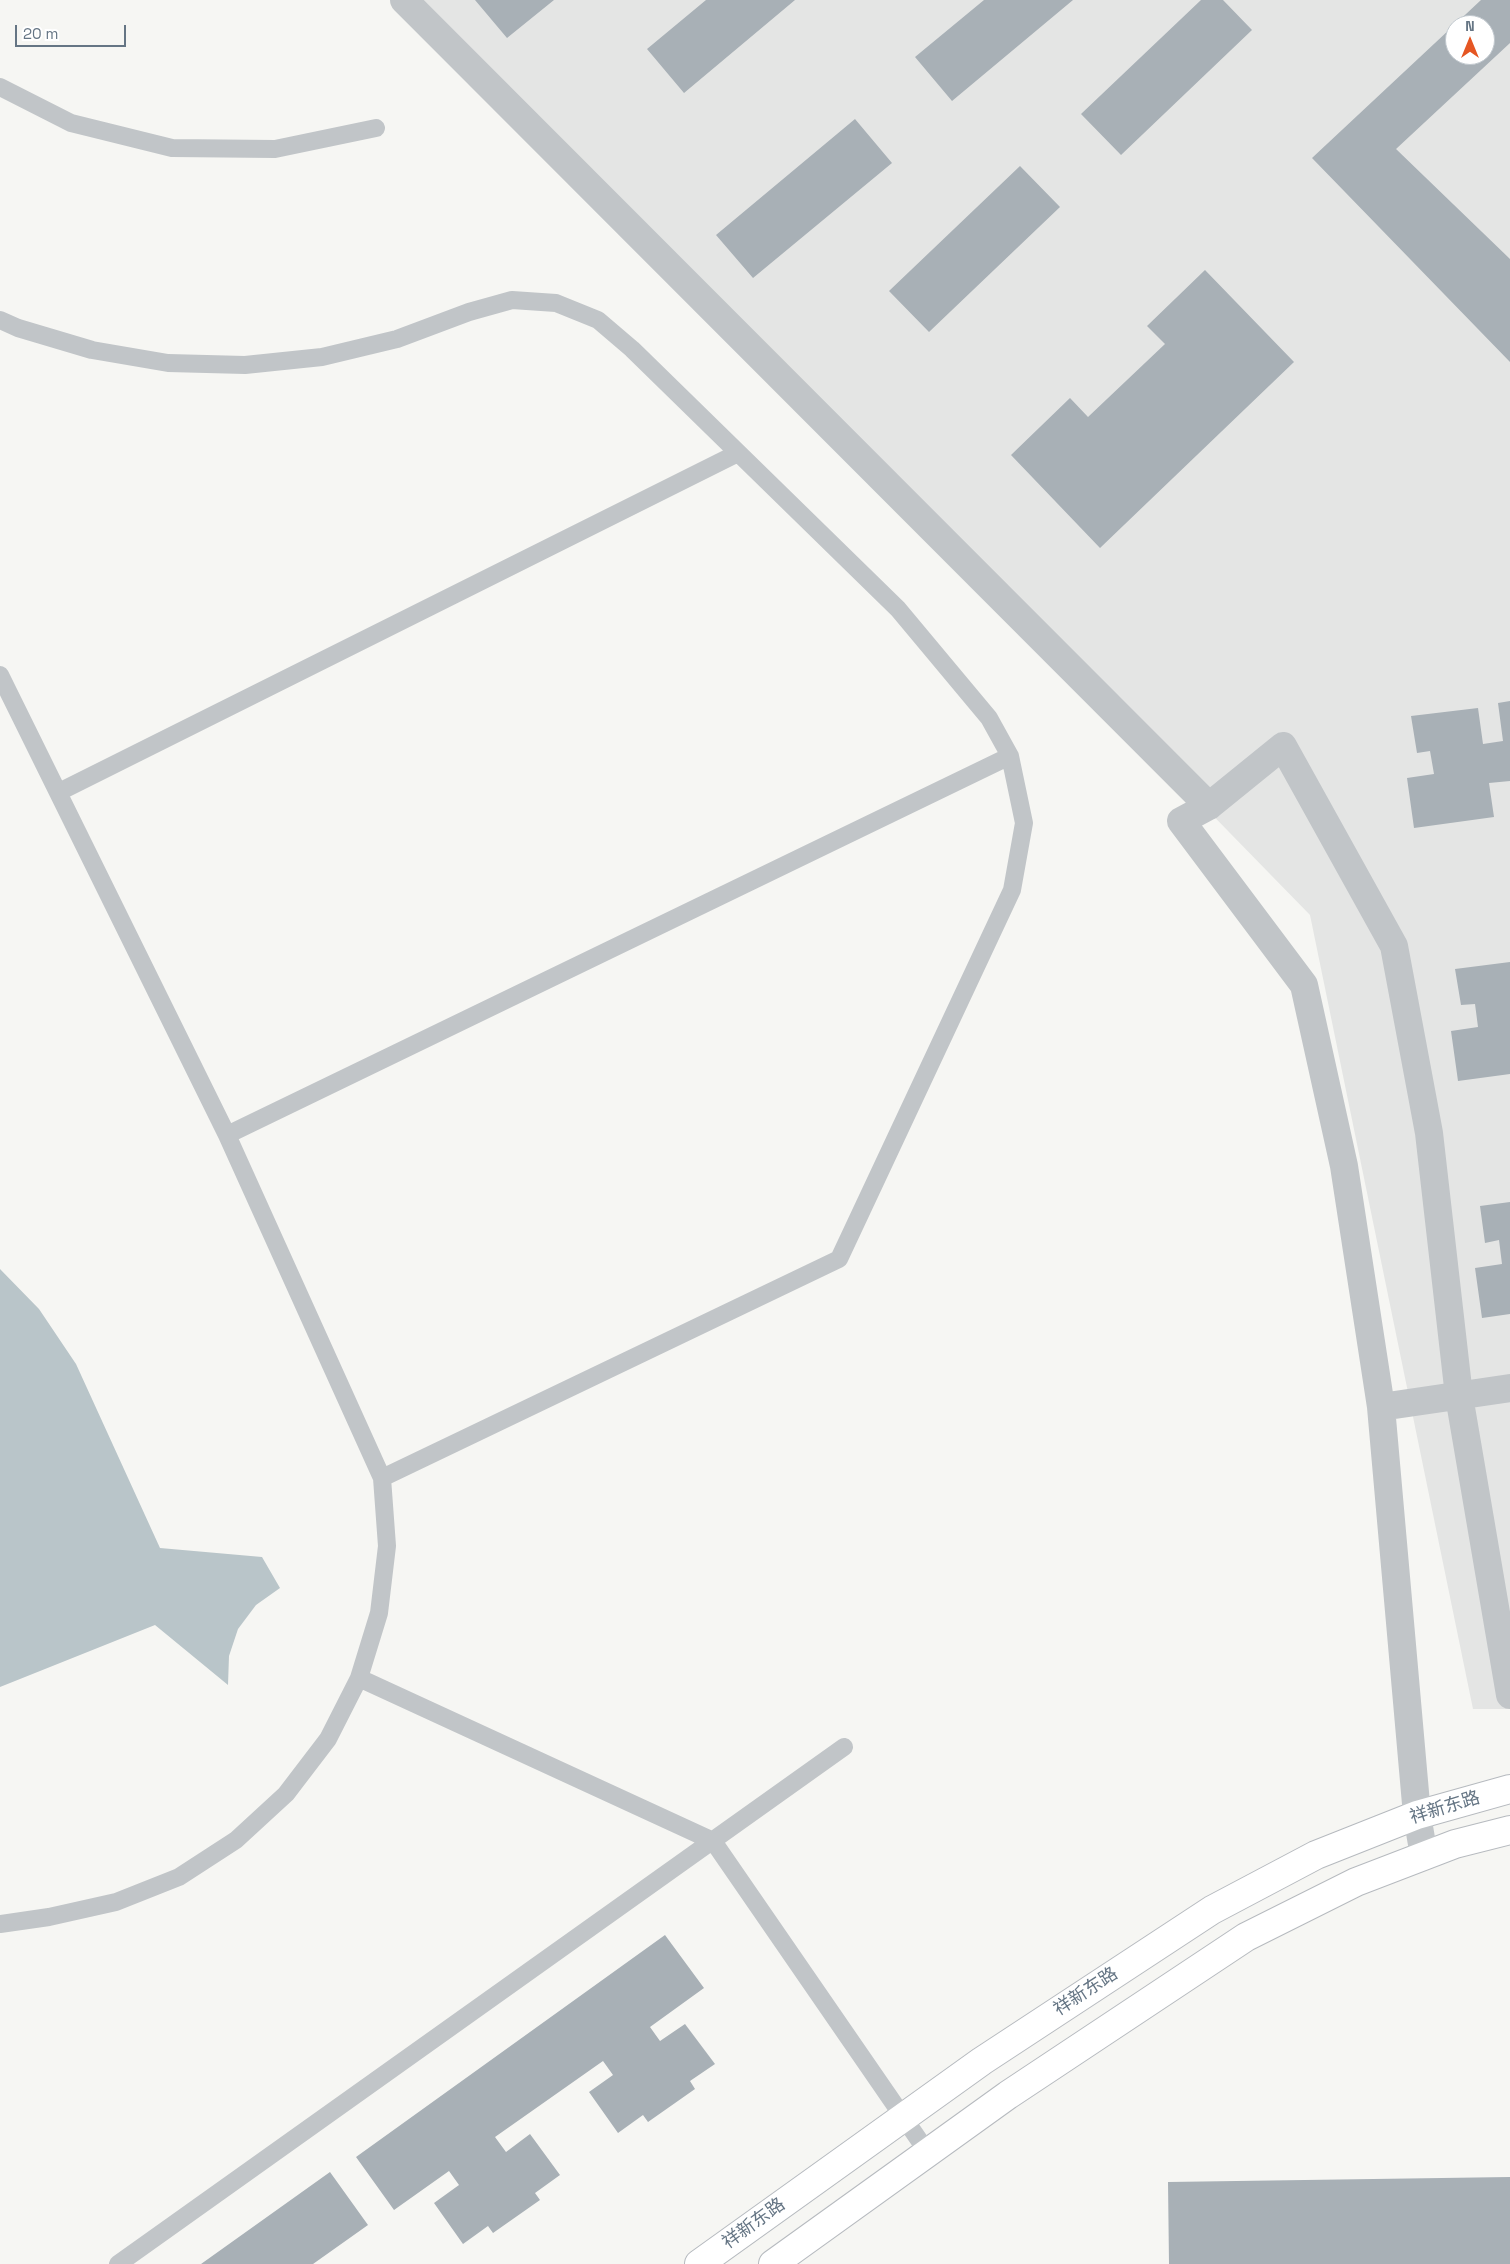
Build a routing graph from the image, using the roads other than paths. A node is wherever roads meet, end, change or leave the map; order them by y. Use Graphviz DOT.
graph roads {
  1 [pos="404,0"];
  2 [pos="0,87"];
  3 [pos="376,128"];
  4 [pos="0,320"];
  5 [pos="738,453"];
  6 [pos="0,675"];
  7 [pos="1010,756"];
  8 [pos="59,792"];
  9 [pos="1209,806"];
  10 [pos="227,1135"];
  11 [pos="1510,1388"];
  12 [pos="1459,1396"];
  13 [pos="1381,1407"];
  14 [pos="382,1478"];
  15 [pos="359,1678"];
  16 [pos="1510,1695"];
  17 [pos="844,1747"];
  18 [pos="1510,1789"];
  19 [pos="1417,1815"];
  20 [pos="1510,1830"];
  21 [pos="713,1841"];
  22 [pos="1424,1856"];
  23 [pos="0,1924"];
  24 [pos="904,2117"];
  25 [pos="928,2153"];
  26 [pos="118,2264"];
  27 [pos="699,2264"];
  28 [pos="773,2264"];
  1 -- 9 [label="street"];
  2 -- 3 [label="lane"];
  4 -- 5 [label="lane"];
  5 -- 7 [label="lane"];
  5 -- 8 [label="lane"];
  6 -- 8 [label="lane"];
  7 -- 10 [label="lane"];
  7 -- 14 [label="lane"];
  8 -- 10 [label="lane"];
  9 -- 12 [label="street"];
  9 -- 13 [label="street"];
  10 -- 14 [label="lane"];
  11 -- 12 [label="street"];
  12 -- 13 [label="street"];
  12 -- 16 [label="street"];
  13 -- 19 [label="street"];
  14 -- 15 [label="lane"];
  15 -- 21 [label="lane"];
  15 -- 23 [label="lane"];
  17 -- 21 [label="lane"];
  18 -- 19 [label="street, 祥新东路"];
  19 -- 22 [label="street"];
  19 -- 24 [label="street, 祥新东路"];
  20 -- 22 [label="street"];
  21 -- 24 [label="lane"];
  21 -- 26 [label="lane"];
  22 -- 25 [label="street"];
  24 -- 25 [label="lane"];
  24 -- 27 [label="street, 祥新东路"];
  25 -- 28 [label="street"];
}
